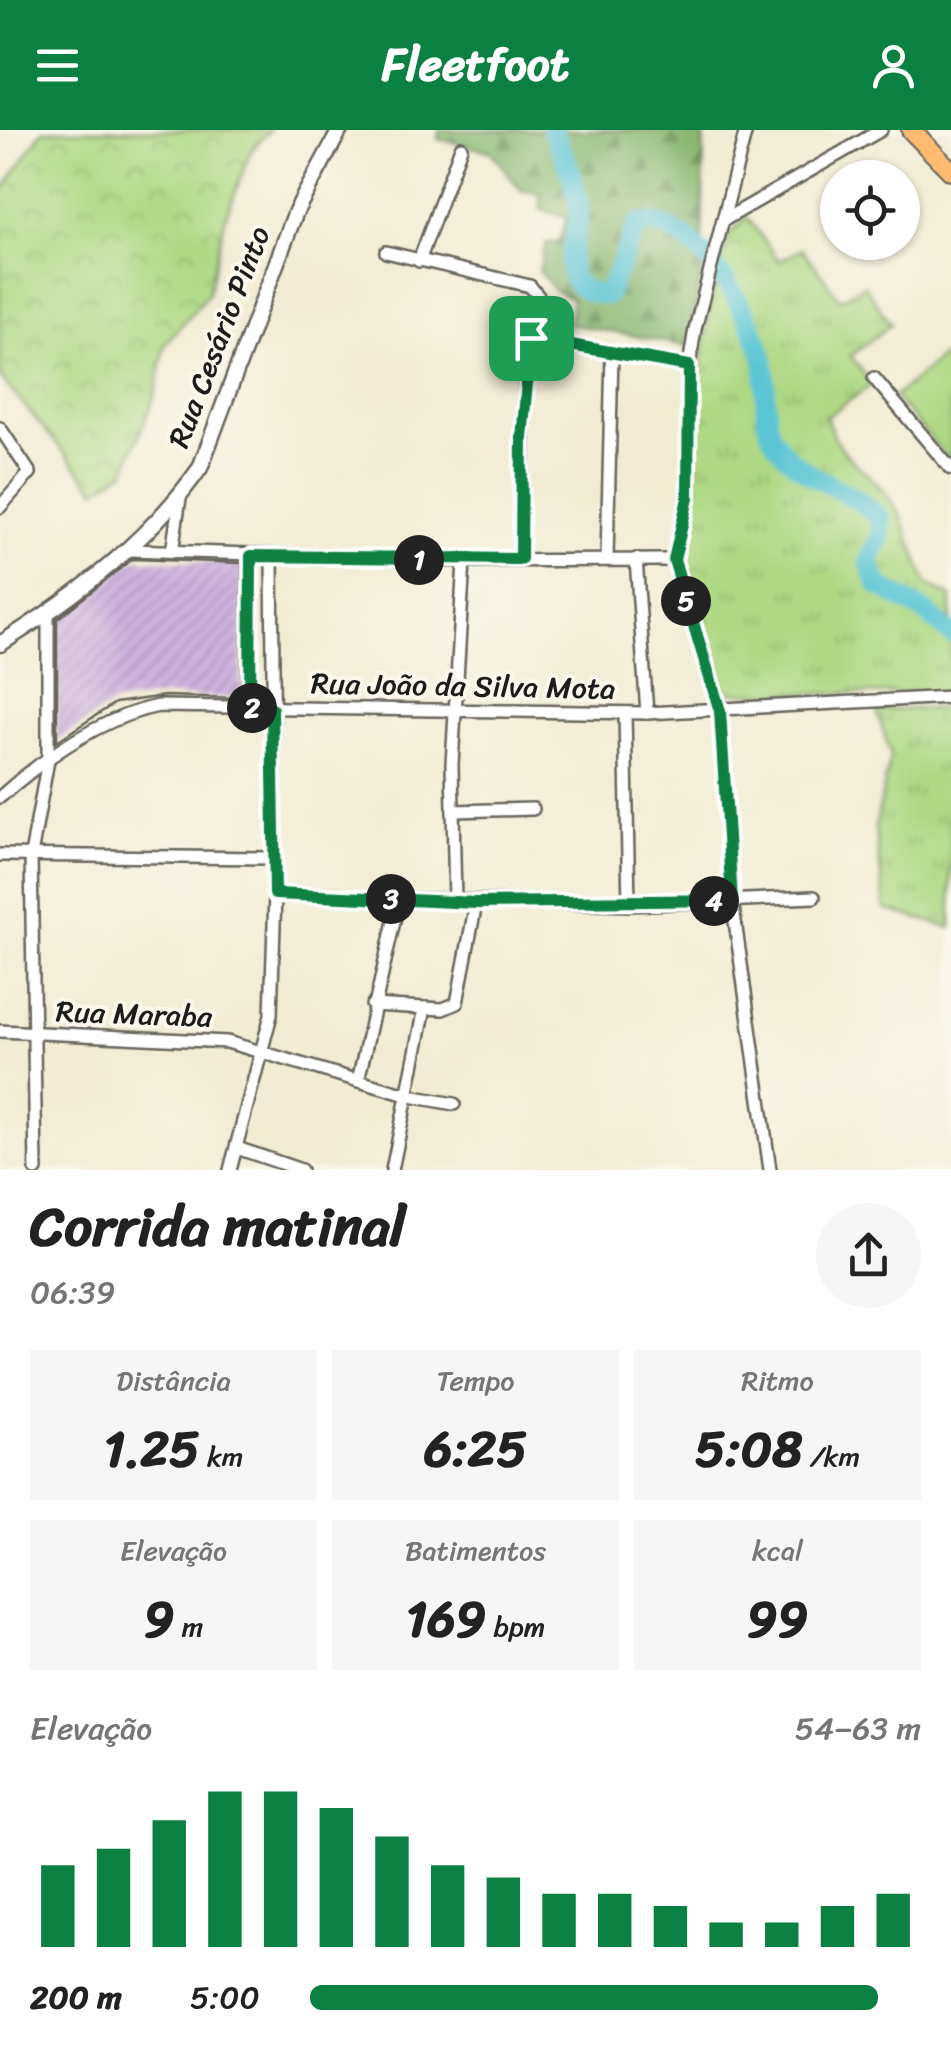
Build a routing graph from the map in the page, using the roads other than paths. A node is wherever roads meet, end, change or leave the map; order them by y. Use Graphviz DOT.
graph roads {
  1 [pos="340,130"];
  2 [pos="746,130"];
  3 [pos="880,130"];
  4 [pos="911,130"];
  5 [pos="461,147"];
  6 [pos="951,171"];
  7 [pos="724,220"];
  8 [pos="386,252"];
  9 [pos="419,261"];
  10 [pos="531,338"];
  11 [pos="612,352"];
  12 [pos="689,366"];
  13 [pos="874,378"];
  14 [pos="0,428"];
  15 [pos="951,469"];
  16 [pos="180,498"];
  17 [pos="0,507"];
  18 [pos="130,550"];
  19 [pos="172,552"];
  20 [pos="251,556"];
  21 [pos="272,556"];
  22 [pos="521,559"];
  23 [pos="464,560"];
  24 [pos="607,560"];
  25 [pos="636,560"];
  26 [pos="674,560"];
  27 [pos="48,614"];
  28 [pos="0,644"];
  29 [pos="951,697"];
  30 [pos="457,707"];
  31 [pos="250,708"];
  32 [pos="272,709"];
  33 [pos="720,711"];
  34 [pos="624,712"];
  35 [pos="648,713"];
  36 [pos="48,760"];
  37 [pos="0,798"];
  38 [pos="533,809"];
  39 [pos="453,811"];
  40 [pos="0,856"];
  41 [pos="32,856"];
  42 [pos="274,858"];
  43 [pos="275,894"];
  44 [pos="814,897"];
  45 [pos="399,899"];
  46 [pos="732,900"];
  47 [pos="455,902"];
  48 [pos="476,903"];
  49 [pos="629,905"];
  50 [pos="372,1004"];
  51 [pos="425,1008"];
  52 [pos="0,1032"];
  53 [pos="32,1036"];
  54 [pos="265,1050"];
  55 [pos="358,1080"];
  56 [pos="410,1096"];
  57 [pos="454,1104"];
  58 [pos="237,1148"];
  59 [pos="287,1168"];
  60 [pos="36,1170"];
  61 [pos="230,1170"];
  62 [pos="301,1170"];
  63 [pos="392,1170"];
  64 [pos="770,1170"];
  1 -- 16 [label="street, Rua Cesário Pinto"];
  2 -- 7 [label="street"];
  3 -- 7 [label="street"];
  4 -- 6 [label="main road"];
  5 -- 9 [label="street"];
  7 -- 12 [label="street"];
  8 -- 9 [label="street"];
  9 -- 10 [label="street"];
  10 -- 11 [label="street"];
  10 -- 22 [label="street"];
  11 -- 12 [label="street"];
  11 -- 24 [label="street"];
  12 -- 26 [label="street"];
  13 -- 15 [label="street"];
  14 -- 17 [label="street"];
  16 -- 18 [label="street, Rua Cesário Pinto"];
  16 -- 19 [label="street"];
  18 -- 19 [label="street"];
  18 -- 27 [label="street, Rua Cesário Pinto"];
  19 -- 20 [label="street"];
  20 -- 21 [label="street"];
  20 -- 31 [label="street"];
  21 -- 23 [label="street"];
  21 -- 32 [label="street"];
  22 -- 23 [label="street"];
  22 -- 24 [label="street"];
  23 -- 30 [label="street"];
  24 -- 25 [label="street"];
  25 -- 26 [label="street"];
  25 -- 35 [label="street"];
  26 -- 33 [label="street"];
  27 -- 28 [label="street, Rua Cesário Pinto"];
  27 -- 36 [label="street"];
  29 -- 33 [label="street, Rua João da Silva Mota"];
  30 -- 32 [label="street, Rua João da Silva Mota"];
  30 -- 34 [label="street, Rua João da Silva Mota"];
  30 -- 39 [label="street"];
  31 -- 32 [label="street, Rua João da Silva Mota"];
  31 -- 36 [label="street, Rua João da Silva Mota"];
  32 -- 42 [label="street"];
  33 -- 35 [label="street, Rua João da Silva Mota"];
  33 -- 46 [label="street"];
  34 -- 35 [label="street, Rua João da Silva Mota"];
  34 -- 49 [label="street"];
  36 -- 37 [label="street, Rua João da Silva Mota"];
  36 -- 41 [label="street"];
  38 -- 39 [label="street"];
  39 -- 47 [label="street"];
  40 -- 41 [label="street"];
  41 -- 42 [label="street"];
  41 -- 53 [label="street"];
  42 -- 43 [label="street"];
  43 -- 45 [label="street"];
  43 -- 54 [label="street"];
  44 -- 46 [label="street"];
  45 -- 47 [label="street"];
  45 -- 50 [label="street"];
  46 -- 49 [label="street"];
  46 -- 64 [label="street"];
  47 -- 48 [label="street"];
  48 -- 49 [label="street"];
  48 -- 51 [label="street"];
  50 -- 51 [label="street"];
  50 -- 55 [label="street"];
  51 -- 56 [label="street"];
  52 -- 53 [label="street, Rua Maraba"];
  53 -- 54 [label="street, Rua Maraba"];
  53 -- 60 [label="street"];
  54 -- 55 [label="street, Rua Maraba"];
  54 -- 58 [label="street"];
  55 -- 56 [label="street, Rua Maraba"];
  56 -- 57 [label="street, Rua Maraba"];
  56 -- 63 [label="street"];
  58 -- 59 [label="street"];
  58 -- 61 [label="street"];
  59 -- 62 [label="street"];
}
